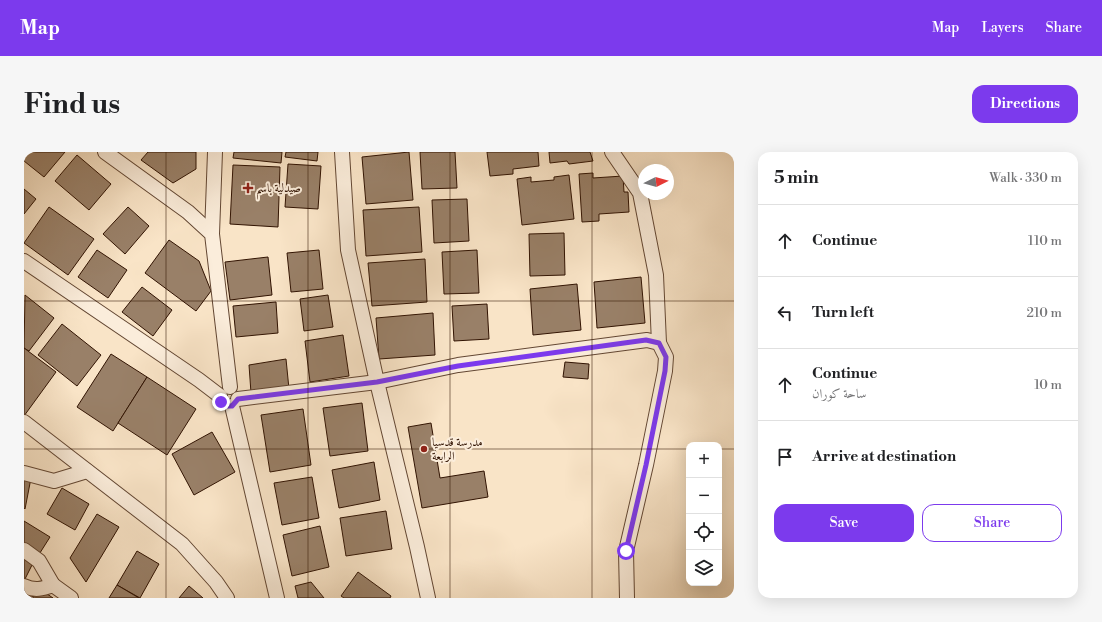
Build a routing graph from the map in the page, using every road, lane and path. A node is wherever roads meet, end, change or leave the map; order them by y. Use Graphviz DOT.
graph roads {
  1 [pos="105,152"];
  2 [pos="215,152"];
  3 [pos="342,152"];
  4 [pos="612,152"];
  5 [pos="212,234"];
  6 [pos="24,261"];
  7 [pos="659,343"];
  8 [pos="377,382"];
  9 [pos="225,391"];
  10 [pos="235,403"];
  11 [pos="24,422"];
  12 [pos="88,471"];
  13 [pos="24,473"];
  14 [pos="24,550"];
  15 [pos="53,585"];
  16 [pos="24,586"];
  17 [pos="71,598"];
  18 [pos="227,598"];
  19 [pos="277,598"];
  20 [pos="428,598"];
  21 [pos="627,598"];
  1 -- 5 [label="street"];
  2 -- 5 [label="street"];
  3 -- 8 [label="street"];
  4 -- 7 [label="street"];
  5 -- 9 [label="street"];
  6 -- 9 [label="street"];
  7 -- 8 [label="street"];
  7 -- 21 [label="street"];
  8 -- 10 [label="street"];
  8 -- 20 [label="street"];
  9 -- 10 [label="street"];
  10 -- 19 [label="street"];
  11 -- 12 [label="street"];
  12 -- 13 [label="street"];
  12 -- 18 [label="street"];
  14 -- 15 [label="street"];
  15 -- 16 [label="street"];
  15 -- 17 [label="street"];
}
